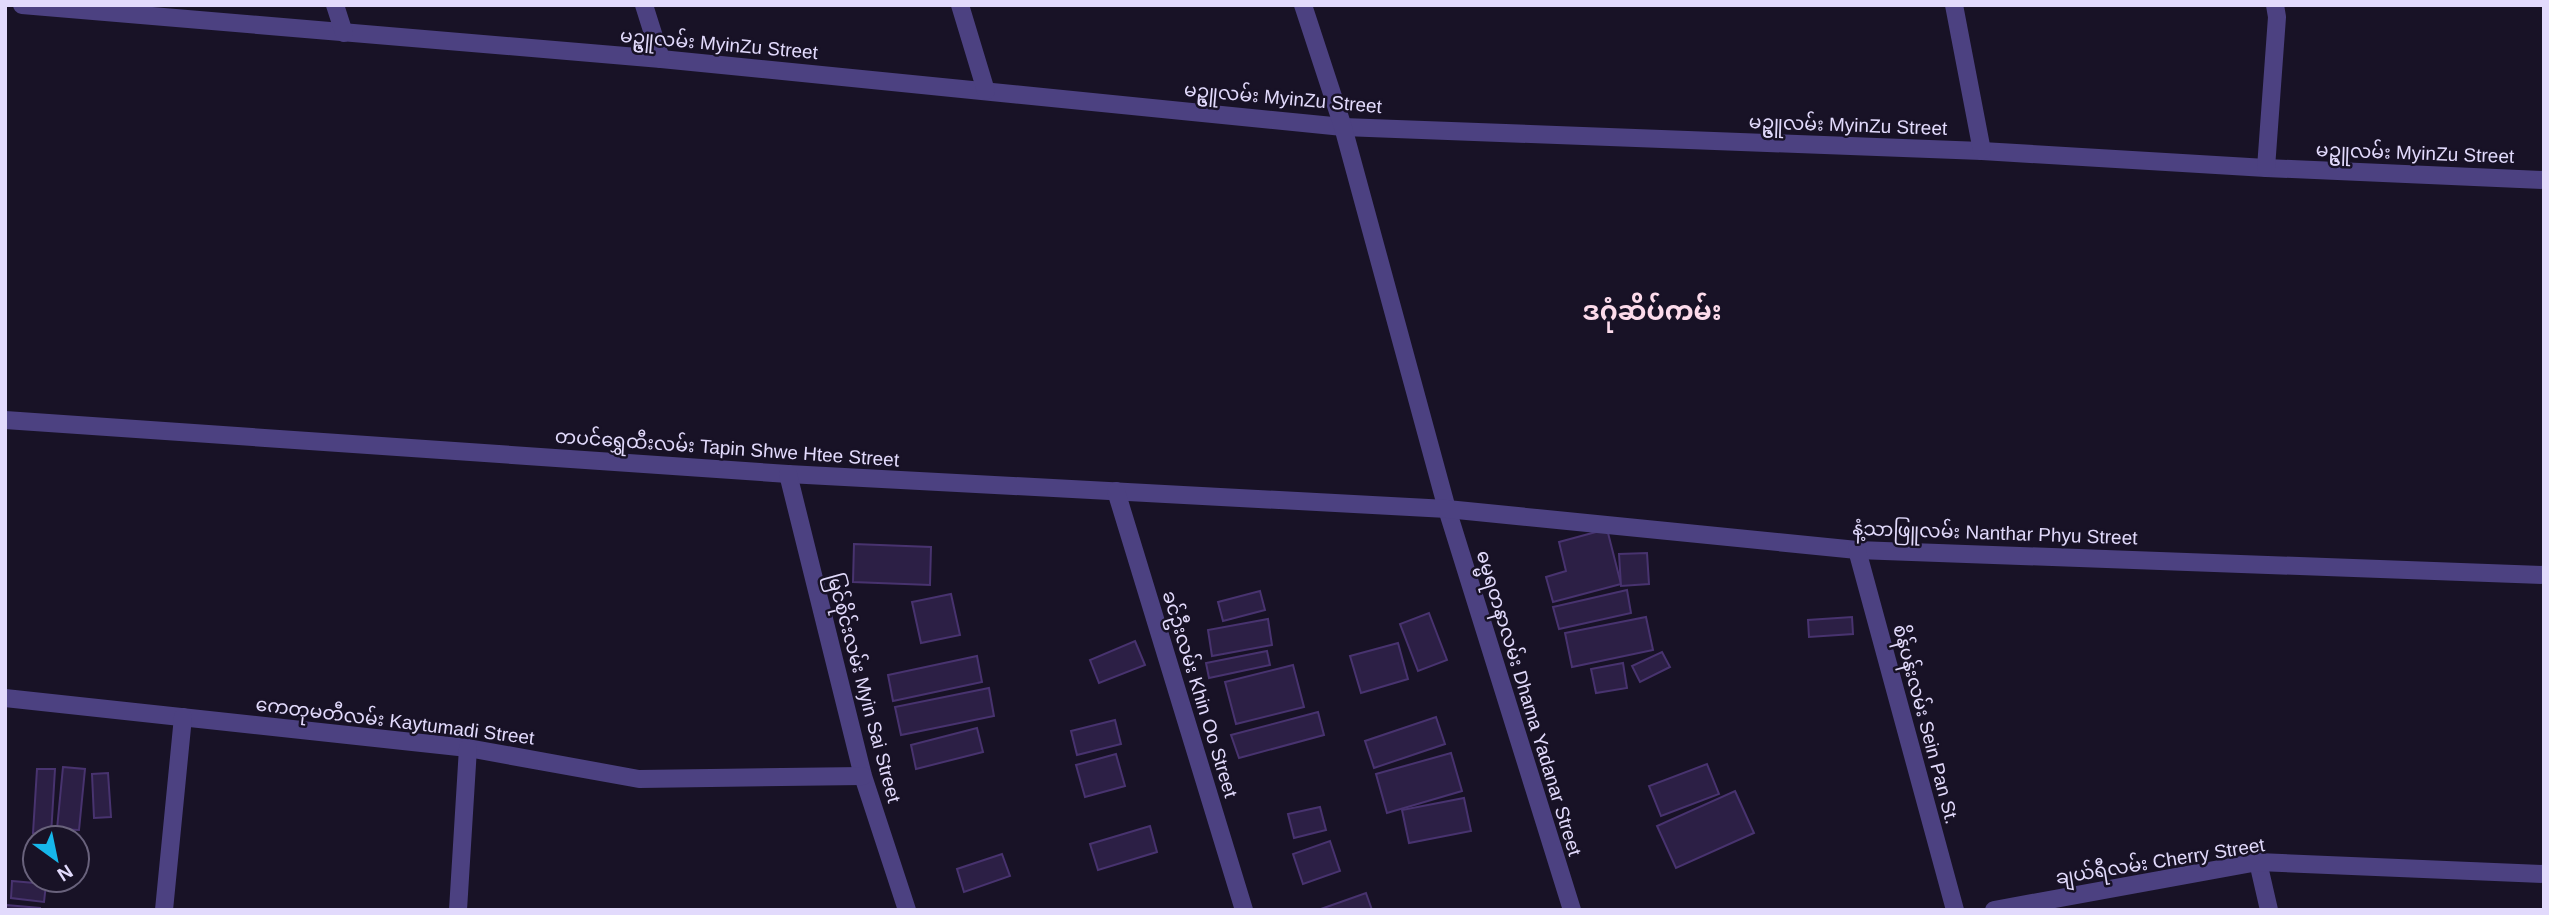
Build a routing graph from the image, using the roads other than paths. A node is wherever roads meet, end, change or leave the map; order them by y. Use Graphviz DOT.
graph roads {
  1 [pos="23,5"];
  2 [pos="335,5"];
  3 [pos="644,5"];
  4 [pos="960,5"];
  5 [pos="1303,5"];
  6 [pos="1954,5"];
  7 [pos="2275,5"];
  8 [pos="344,33"];
  9 [pos="661,59"];
  10 [pos="986,91"];
  11 [pos="1343,127"];
  12 [pos="1982,151"];
  13 [pos="2266,168"];
  14 [pos="2544,180"];
  15 [pos="5,420"];
  16 [pos="788,474"];
  17 [pos="1116,491"];
  18 [pos="1447,509"];
  19 [pos="1857,550"];
  20 [pos="2544,575"];
  21 [pos="5,698"];
  22 [pos="183,717"];
  23 [pos="468,748"];
  24 [pos="863,776"];
  25 [pos="2258,862"];
  26 [pos="2544,874"];
  27 [pos="164,910"];
  28 [pos="458,910"];
  29 [pos="907,910"];
  30 [pos="1244,910"];
  31 [pos="1572,910"];
  32 [pos="1955,910"];
  33 [pos="1994,910"];
  34 [pos="2269,910"];
  1 -- 8 [label="street, မဥ္ဇူလမ်း MyinZu Street"];
  2 -- 8 [label="street"];
  3 -- 9 [label="street"];
  4 -- 10 [label="street"];
  5 -- 11 [label="street, ဓမ္မရတနာလမ်း Dhama Yadanar Street"];
  6 -- 12 [label="street"];
  7 -- 13 [label="street"];
  8 -- 9 [label="street, မဥ္ဇူလမ်း MyinZu Street"];
  9 -- 10 [label="street, မဥ္ဇူလမ်း MyinZu Street"];
  10 -- 11 [label="street, မဥ္ဇူလမ်း MyinZu Street"];
  11 -- 12 [label="street, မဥ္ဇူလမ်း MyinZu Street"];
  11 -- 18 [label="street, ဓမ္မရတနာလမ်း Dhama Yadanar Street"];
  12 -- 13 [label="street, မဥ္ဇူလမ်း MyinZu Street"];
  13 -- 14 [label="street, မဥ္ဇူလမ်း MyinZu Street"];
  15 -- 16 [label="street, တပင်ရွှေထီးလမ်း Tapin Shwe Htee Street"];
  16 -- 17 [label="street, တပင်ရွှေထီးလမ်း Tapin Shwe Htee Street"];
  16 -- 24 [label="street, မြင်စိုင်းလမ်း Myin Sai Street"];
  17 -- 18 [label="street, တပင်ရွှေထီးလမ်း Tapin Shwe Htee Street"];
  17 -- 30 [label="street, ခင်ဦးလမ်း Khin Oo Street"];
  18 -- 19 [label="street, နံ့သာဖြူလမ်း Nanthar Phyu Street"];
  18 -- 31 [label="street, ဓမ္မရတနာလမ်း Dhama Yadanar Street"];
  19 -- 20 [label="street, နံ့သာဖြူလမ်း Nanthar Phyu Street"];
  19 -- 32 [label="street, စိန်ပန်းလမ်း Sein Pan St."];
  21 -- 22 [label="street, ကေတုမတီလမ်း Kaytumadi Street"];
  22 -- 23 [label="street, ကေတုမတီလမ်း Kaytumadi Street"];
  22 -- 27 [label="street"];
  23 -- 24 [label="street, ကေတုမတီလမ်း Kaytumadi Street"];
  23 -- 28 [label="street"];
  24 -- 29 [label="street, မြင်စိုင်းလမ်း Myin Sai Street"];
  25 -- 26 [label="street, ချယ်ရီလမ်း Cherry Street"];
  25 -- 33 [label="street, ချယ်ရီလမ်း Cherry Street"];
  25 -- 34 [label="street"];
}
